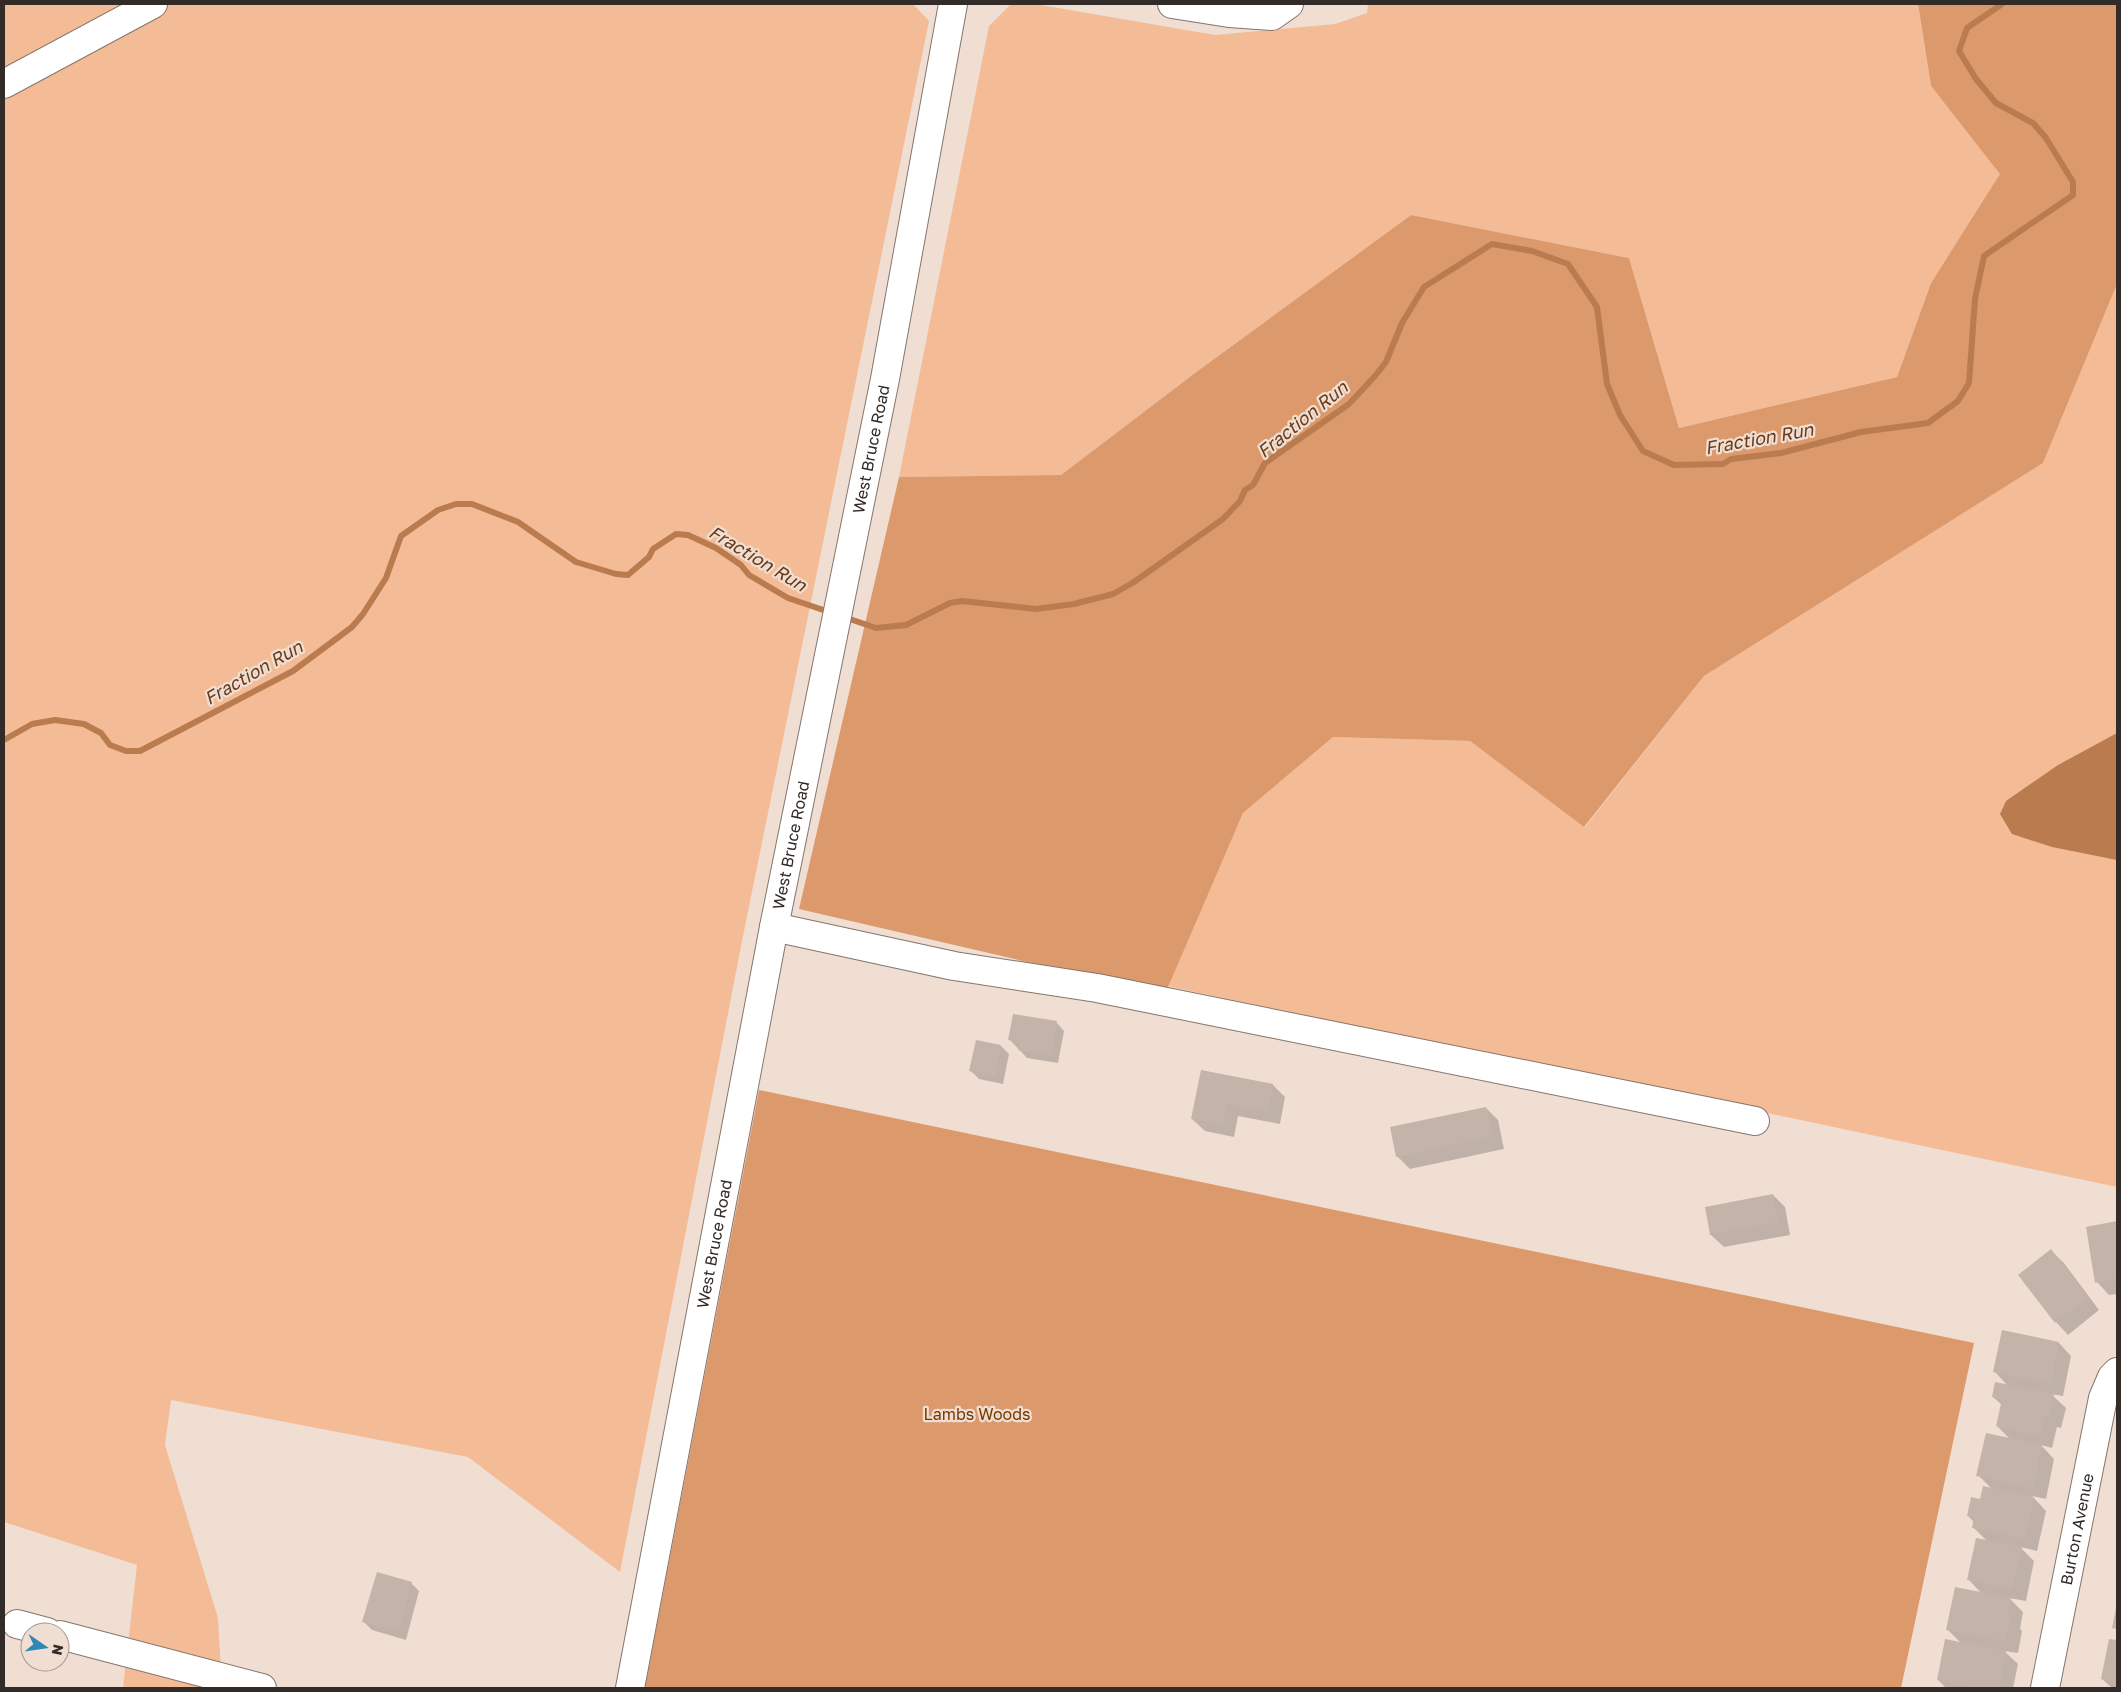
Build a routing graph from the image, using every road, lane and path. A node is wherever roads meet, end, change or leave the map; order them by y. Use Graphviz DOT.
graph roads {
  1 [pos="153,4"];
  2 [pos="952,4"];
  3 [pos="1178,4"];
  4 [pos="1289,4"];
  5 [pos="4,84"];
  6 [pos="774,927"];
  7 [pos="1755,1121"];
  8 [pos="2117,1372"];
  9 [pos="16,1624"];
  10 [pos="20,1625"];
  11 [pos="70,1638"];
  12 [pos="262,1688"];
  13 [pos="630,1688"];
  14 [pos="2045,1688"];
  1 -- 5 [label="street"];
  2 -- 6 [label="street, West Bruce Road"];
  3 -- 4 [label="street"];
  6 -- 7 [label="street"];
  6 -- 13 [label="street, West Bruce Road"];
  8 -- 14 [label="street, Burton Avenue"];
  9 -- 10 [label="street"];
  11 -- 12 [label="street"];
}
